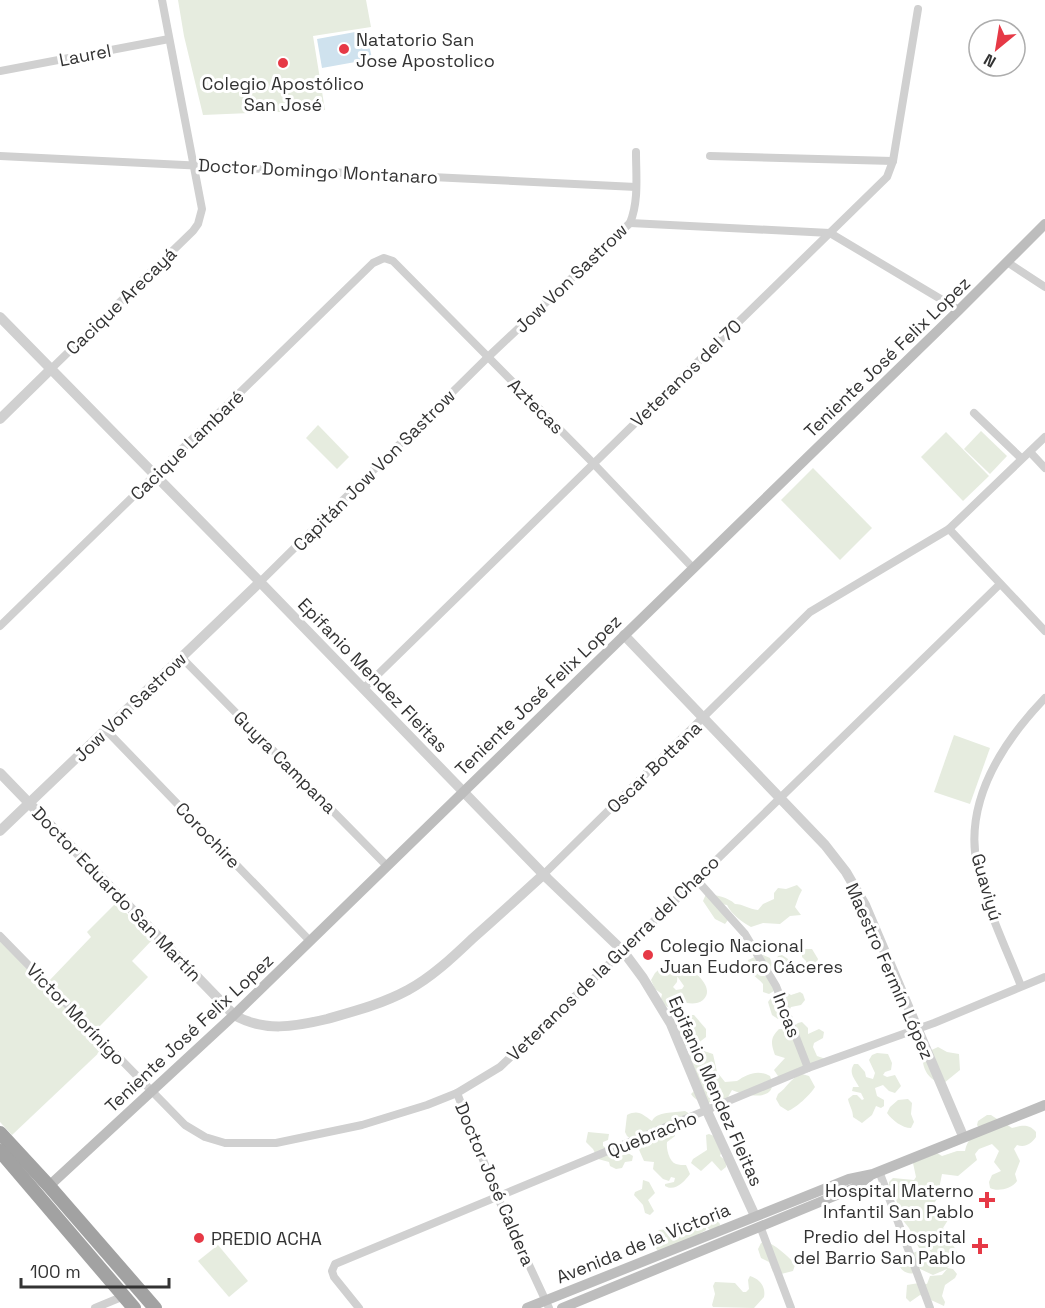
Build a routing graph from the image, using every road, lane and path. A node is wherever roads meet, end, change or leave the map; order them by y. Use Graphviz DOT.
graph roads {
  1 [pos="162,0"];
  2 [pos="918,9"];
  3 [pos="169,39"];
  4 [pos="0,71"];
  5 [pos="636,153"];
  6 [pos="0,156"];
  7 [pos="710,156"];
  8 [pos="893,161"];
  9 [pos="193,165"];
  10 [pos="636,187"];
  11 [pos="630,223"];
  12 [pos="1045,224"];
  13 [pos="830,233"];
  14 [pos="1006,262"];
  15 [pos="373,263"];
  16 [pos="1045,287"];
  17 [pos="960,310"];
  18 [pos="0,317"];
  19 [pos="488,357"];
  20 [pos="51,369"];
  21 [pos="974,413"];
  22 [pos="0,419"];
  23 [pos="1045,436"];
  24 [pos="1029,452"];
  25 [pos="1021,458"];
  26 [pos="593,463"];
  27 [pos="1045,468"];
  28 [pos="156,476"];
  29 [pos="948,529"];
  30 [pos="693,568"];
  31 [pos="260,582"];
  32 [pos="1000,584"];
  33 [pos="0,626"];
  34 [pos="1045,631"];
  35 [pos="624,635"];
  36 [pos="182,658"];
  37 [pos="364,688"];
  38 [pos="1045,698"];
  39 [pos="703,718"];
  40 [pos="106,730"];
  41 [pos="0,773"];
  42 [pos="462,791"];
  43 [pos="779,797"];
  44 [pos="29,803"];
  45 [pos="0,831"];
  46 [pos="387,866"];
  47 [pos="543,874"];
  48 [pos="696,879"];
  49 [pos="0,936"];
  50 [pos="310,941"];
  51 [pos="623,951"];
  52 [pos="1045,977"];
  53 [pos="1021,986"];
  54 [pos="234,1015"];
  55 [pos="917,1029"];
  56 [pos="808,1068"];
  57 [pos="152,1092"];
  58 [pos="457,1092"];
  59 [pos="1045,1105"];
  60 [pos="707,1111"];
  61 [pos="0,1133"];
  62 [pos="963,1136"];
  63 [pos="0,1151"];
  64 [pos="876,1172"];
  65 [pos="49,1186"];
  66 [pos="498,1198"];
  67 [pos="757,1221"];
  68 [pos="124,1296"];
  69 [pos="547,1304"];
  70 [pos="95,1308"];
  71 [pos="134,1308"];
  72 [pos="155,1308"];
  73 [pos="359,1308"];
  74 [pos="527,1308"];
  75 [pos="562,1308"];
  76 [pos="791,1308"];
  77 [pos="930,1308"];
  1 -- 3 [label="street, Cacique Arecayá"];
  2 -- 8 [label="street, Veteranos del 70"];
  3 -- 4 [label="street, Laurel"];
  3 -- 9 [label="street, Cacique Arecayá"];
  5 -- 10 [label="street, Jow Von Sastrow"];
  6 -- 9 [label="street, Doctor Domingo Montanaro"];
  7 -- 8 [label="street"];
  8 -- 13 [label="street, Veteranos del 70"];
  9 -- 10 [label="street, Doctor Domingo Montanaro"];
  9 -- 20 [label="street, Cacique Arecayá"];
  10 -- 11 [label="street, Jow Von Sastrow"];
  11 -- 13 [label="street"];
  11 -- 19 [label="street, Jow Von Sastrow"];
  12 -- 14 [label="main road, Teniente José Felix Lopez"];
  13 -- 17 [label="street"];
  13 -- 26 [label="street, Veteranos del 70"];
  14 -- 16 [label="street"];
  14 -- 17 [label="main road, Teniente José Felix Lopez"];
  15 -- 19 [label="street, Aztecas"];
  15 -- 28 [label="street, Cacique Lambaré"];
  17 -- 30 [label="main road, Teniente José Felix Lopez"];
  18 -- 20 [label="street, Epifanio Mendez Fleitas"];
  19 -- 26 [label="street, Aztecas"];
  19 -- 31 [label="street, Capitán Jow Von Sastrow"];
  20 -- 22 [label="street, Cacique Arecayá"];
  20 -- 28 [label="street, Epifanio Mendez Fleitas"];
  21 -- 25 [label="street"];
  23 -- 24 [label="street, Oscar Bottana"];
  24 -- 25 [label="street, Oscar Bottana"];
  24 -- 27 [label="street"];
  25 -- 29 [label="street, Oscar Bottana"];
  26 -- 30 [label="street, Aztecas"];
  26 -- 37 [label="street, Veteranos del 70"];
  28 -- 31 [label="street, Epifanio Mendez Fleitas"];
  28 -- 33 [label="street, Cacique Lambaré"];
  29 -- 32 [label="street"];
  29 -- 39 [label="street, Oscar Bottana"];
  30 -- 35 [label="main road, Teniente José Felix Lopez"];
  31 -- 36 [label="street, Jow Von Sastrow"];
  31 -- 37 [label="street, Epifanio Mendez Fleitas"];
  32 -- 34 [label="street"];
  32 -- 43 [label="street, Veteranos de la Guerra del Chaco"];
  35 -- 39 [label="street, Maestro Fermín López"];
  35 -- 42 [label="main road, Teniente José Felix Lopez"];
  36 -- 40 [label="street, Jow Von Sastrow"];
  36 -- 46 [label="street, Guyra Campana"];
  37 -- 42 [label="street, Epifanio Mendez Fleitas"];
  38 -- 53 [label="street, Guaviyú"];
  39 -- 43 [label="street, Maestro Fermín López"];
  39 -- 47 [label="street, Oscar Bottana"];
  40 -- 44 [label="street, Jow Von Sastrow"];
  40 -- 50 [label="street, Corochire"];
  41 -- 44 [label="street, Doctor Eduardo San Martín"];
  42 -- 46 [label="main road, Teniente José Felix Lopez"];
  42 -- 47 [label="street, Epifanio Mendez Fleitas"];
  43 -- 48 [label="street, Veteranos de la Guerra del Chaco"];
  43 -- 55 [label="street, Maestro Fermín López"];
  44 -- 45 [label="street, Jow Von Sastrow"];
  44 -- 54 [label="street, Doctor Eduardo San Martín"];
  46 -- 50 [label="main road, Teniente José Felix Lopez"];
  47 -- 51 [label="street, Epifanio Mendez Fleitas"];
  47 -- 54 [label="street, Oscar Bottana"];
  48 -- 51 [label="street, Veteranos de la Guerra del Chaco"];
  48 -- 56 [label="street, Incas"];
  49 -- 57 [label="street, Victor Morínigo"];
  50 -- 54 [label="main road, Teniente José Felix Lopez"];
  51 -- 58 [label="street, Veteranos de la Guerra del Chaco"];
  51 -- 60 [label="street, Epifanio Mendez Fleitas"];
  52 -- 53 [label="street, Quebracho"];
  53 -- 55 [label="street, Quebracho"];
  54 -- 57 [label="main road, Teniente José Felix Lopez"];
  55 -- 56 [label="street, Quebracho"];
  55 -- 62 [label="street, Maestro Fermín López"];
  56 -- 60 [label="street, Quebracho"];
  57 -- 58 [label="street, Veteranos de la Guerra del Chaco"];
  57 -- 65 [label="main road, Teniente José Felix Lopez"];
  58 -- 66 [label="street, Doctor José Caldera"];
  59 -- 62 [label="main road, Avenida de la Victoria"];
  60 -- 66 [label="street, Quebracho"];
  60 -- 67 [label="street, Epifanio Mendez Fleitas"];
  61 -- 65 [label="highway"];
  62 -- 64 [label="main road, Avenida de la Victoria"];
  63 -- 68 [label="highway"];
  64 -- 67 [label="main road, Avenida de la Victoria"];
  64 -- 77 [label="street"];
  65 -- 72 [label="highway"];
  66 -- 69 [label="street, Doctor José Caldera"];
  66 -- 73 [label="street, Quebracho"];
  67 -- 69 [label="main road, Avenida de la Victoria"];
  67 -- 75 [label="main road, Avenida de la Victoria"];
  67 -- 76 [label="street, Epifanio Mendez Fleitas"];
  68 -- 70 [label="street"];
  68 -- 71 [label="highway"];
  69 -- 74 [label="main road, Avenida de la Victoria"];
}
